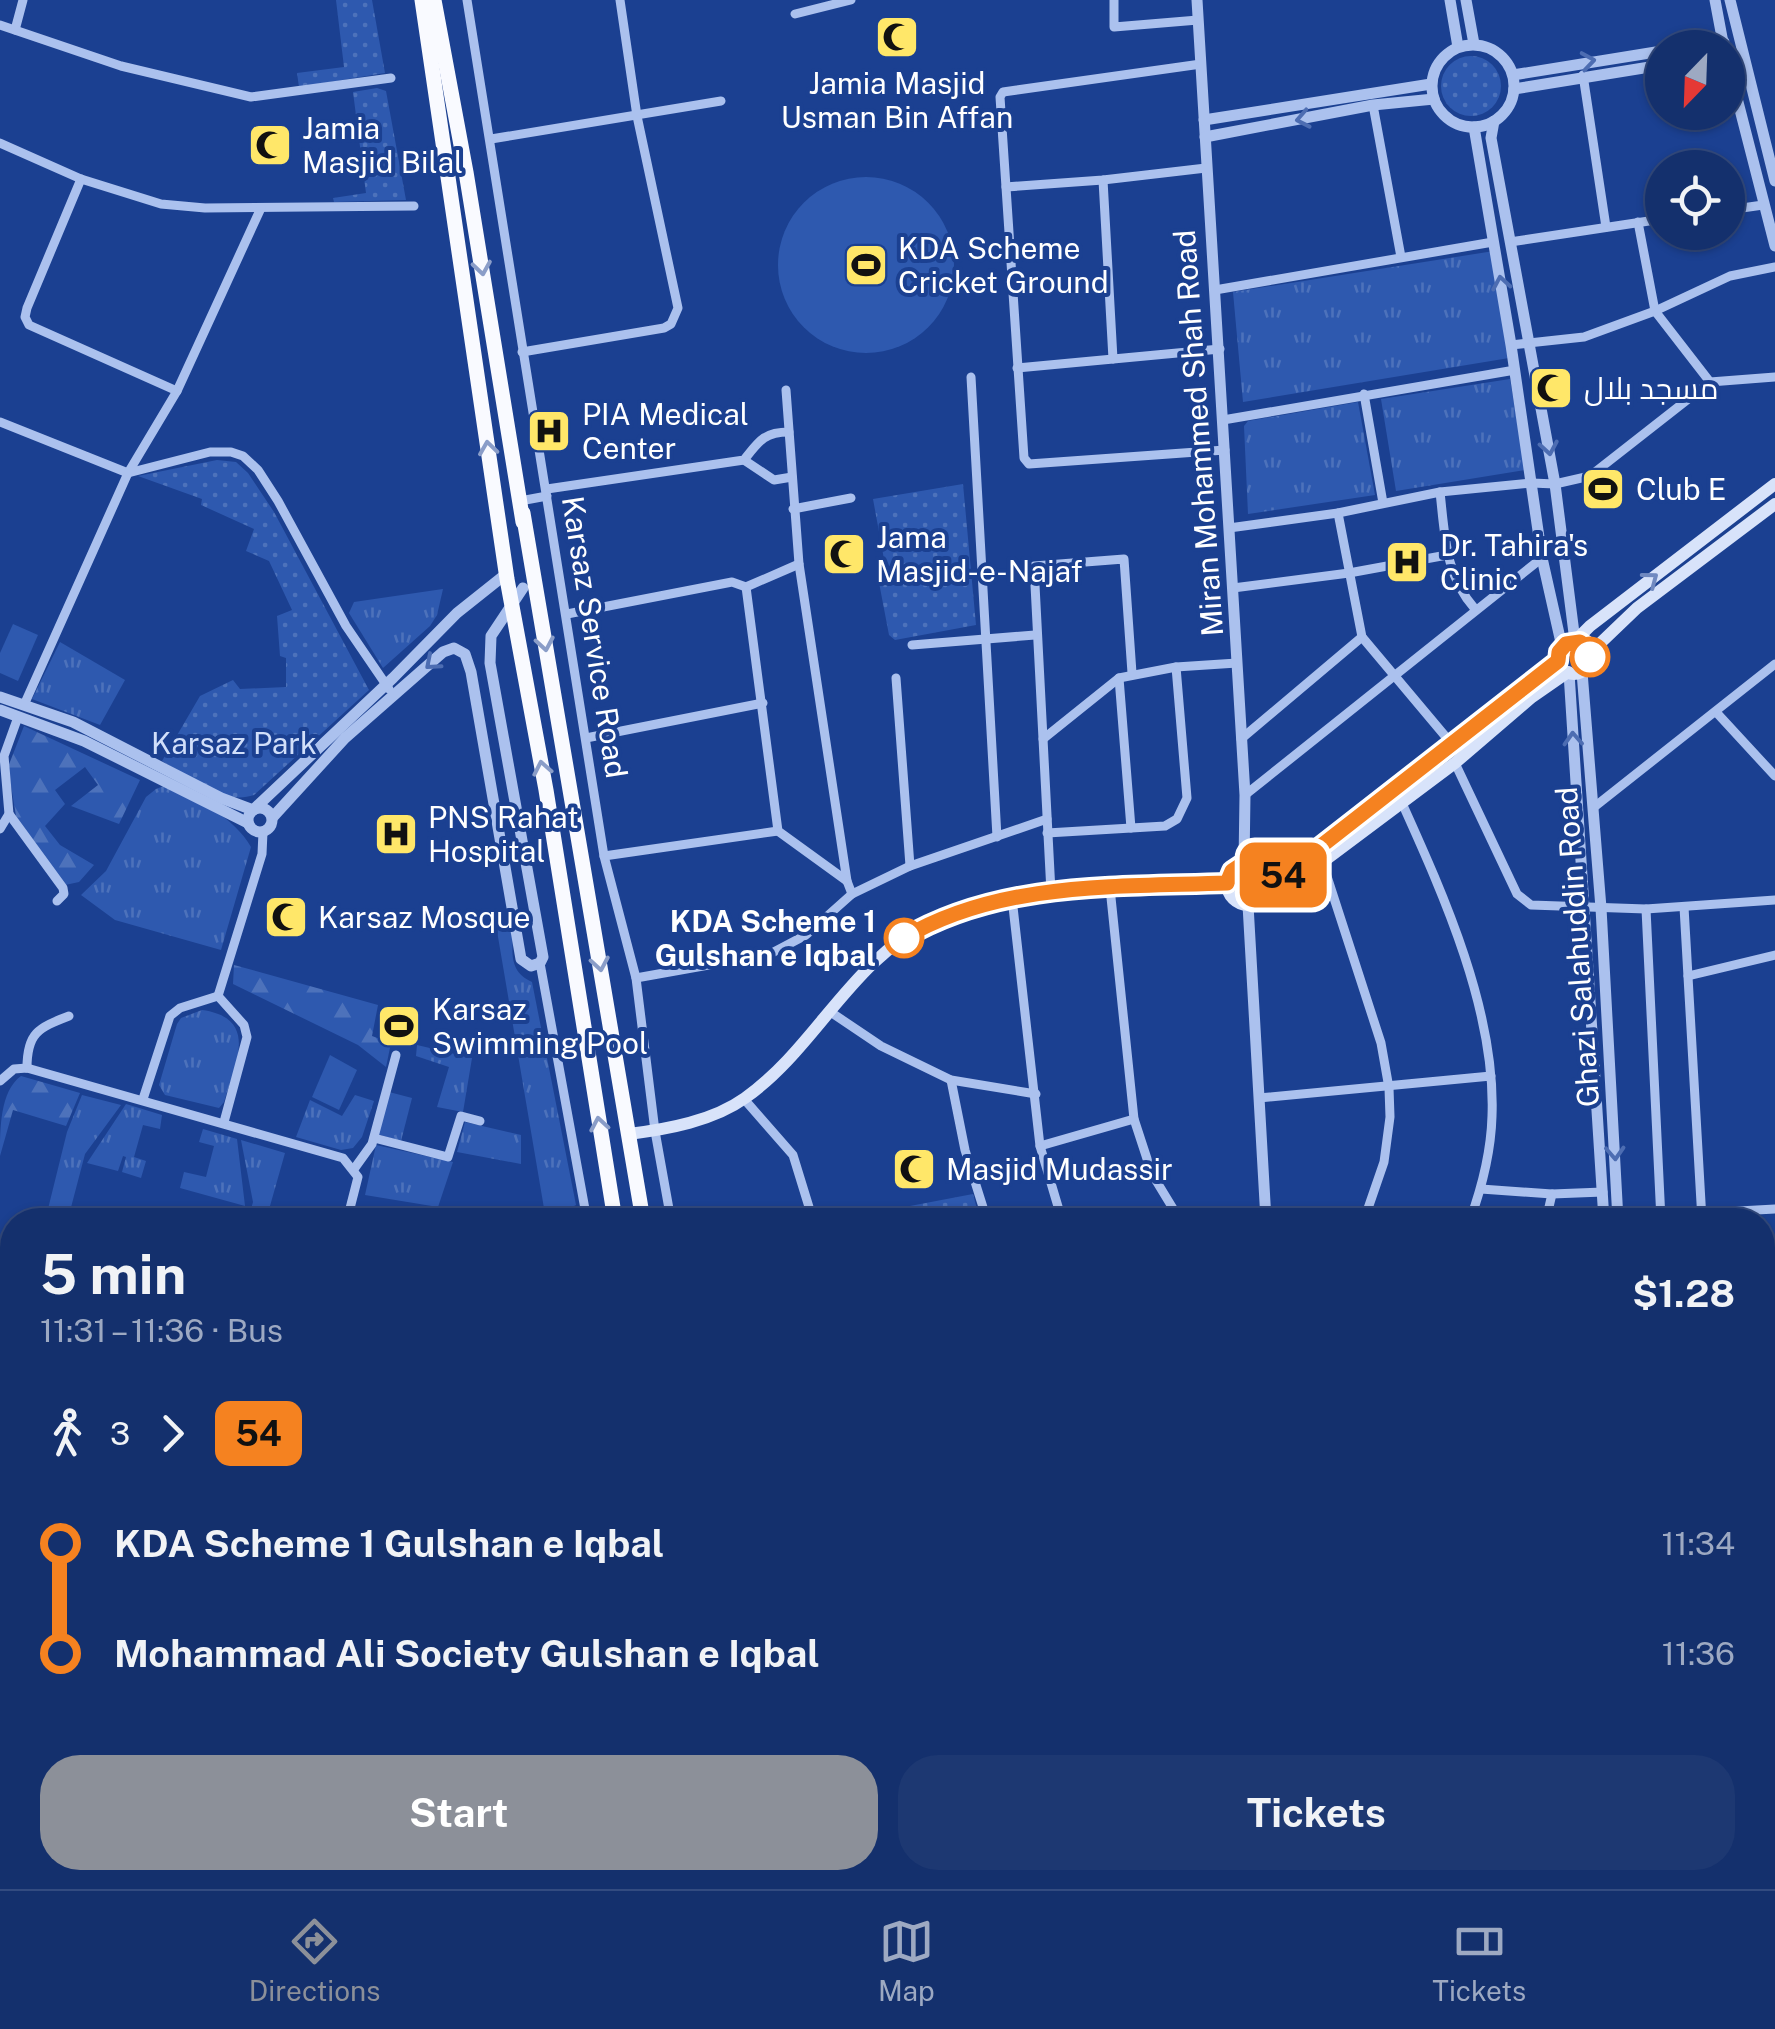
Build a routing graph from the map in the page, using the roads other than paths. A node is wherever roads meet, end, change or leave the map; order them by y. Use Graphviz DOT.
graph roads {
  1 [pos="23,0"];
  2 [pos="412,0"];
  3 [pos="422,0"];
  4 [pos="434,0"];
  5 [pos="444,0"];
  6 [pos="467,0"];
  7 [pos="620,0"];
  8 [pos="851,0"];
  9 [pos="1114,0"];
  10 [pos="1197,0"];
  11 [pos="1450,0"];
  12 [pos="1466,0"];
  13 [pos="1723,3"];
  14 [pos="796,14"];
  15 [pos="1198,20"];
  16 [pos="0,25"];
  17 [pos="15,30"];
  18 [pos="1724,30"];
  19 [pos="1474,44"];
  20 [pos="1458,47"];
  21 [pos="1645,54"];
  22 [pos="1201,64"];
  23 [pos="1645,67"];
  24 [pos="1513,75"];
  25 [pos="1583,76"];
  26 [pos="391,78"];
  27 [pos="1432,84"];
  28 [pos="1514,90"];
  29 [pos="1434,99"];
  30 [pos="721,102"];
  31 [pos="1373,105"];
  32 [pos="637,116"];
  33 [pos="1204,120"];
  34 [pos="1494,122"];
  35 [pos="1474,127"];
  36 [pos="1745,130"];
  37 [pos="1205,137"];
  38 [pos="490,139"];
  39 [pos="0,143"];
  40 [pos="444,157"];
  41 [pos="1206,168"];
  42 [pos="466,172"];
  43 [pos="81,179"];
  44 [pos="1102,180"];
  45 [pos="1775,182"];
  46 [pos="1006,186"];
  47 [pos="1764,205"];
  48 [pos="414,206"];
  49 [pos="262,208"];
  50 [pos="1745,208"];
  51 [pos="1645,221"];
  52 [pos="1638,222"];
  53 [pos="1606,227"];
  54 [pos="1493,242"];
  55 [pos="1510,242"];
  56 [pos="1775,246"];
  57 [pos="1401,257"];
  58 [pos="1775,266"];
  59 [pos="1214,290"];
  60 [pos="1655,311"];
  61 [pos="1531,342"];
  62 [pos="1512,345"];
  63 [pos="1220,349"];
  64 [pos="522,352"];
  65 [pos="1113,359"];
  66 [pos="1017,368"];
  67 [pos="1515,370"];
  68 [pos="971,377"];
  69 [pos="1775,377"];
  70 [pos="1710,382"];
  71 [pos="786,390"];
  72 [pos="177,391"];
  73 [pos="1364,394"];
  74 [pos="1223,420"];
  75 [pos="0,422"];
  76 [pos="789,432"];
  77 [pos="1225,450"];
  78 [pos="744,460"];
  79 [pos="128,473"];
  80 [pos="792,476"];
  81 [pos="1532,483"];
  82 [pos="1555,484"];
  83 [pos="1775,484"];
  84 [pos="1440,492"];
  85 [pos="547,493"];
  86 [pos="851,498"];
  87 [pos="1384,503"];
  88 [pos="1775,504"];
  89 [pos="522,507"];
  90 [pos="793,509"];
  91 [pos="1338,513"];
  92 [pos="1230,528"];
  93 [pos="1447,555"];
  94 [pos="1542,558"];
  95 [pos="799,564"];
  96 [pos="1349,573"];
  97 [pos="506,576"];
  98 [pos="523,588"];
  99 [pos="746,588"];
  100 [pos="1233,588"];
  101 [pos="512,606"];
  102 [pos="1476,609"];
  103 [pos="568,614"];
  104 [pos="1036,635"];
  105 [pos="1362,636"];
  106 [pos="986,640"];
  107 [pos="1576,641"];
  108 [pos="912,645"];
  109 [pos="1590,653"];
  110 [pos="1237,662"];
  111 [pos="1775,664"];
  112 [pos="1568,665"];
  113 [pos="1176,667"];
  114 [pos="1132,673"];
  115 [pos="1396,675"];
  116 [pos="896,678"];
  117 [pos="1120,678"];
  118 [pos="385,686"];
  119 [pos="396,696"];
  120 [pos="0,697"];
  121 [pos="763,703"];
  122 [pos="0,710"];
  123 [pos="21,711"];
  124 [pos="1716,712"];
  125 [pos="586,738"];
  126 [pos="1043,739"];
  127 [pos="1242,739"];
  128 [pos="1451,742"];
  129 [pos="1455,763"];
  130 [pos="294,770"];
  131 [pos="1775,776"];
  132 [pos="305,779"];
  133 [pos="1244,794"];
  134 [pos="1402,803"];
  135 [pos="1592,808"];
  136 [pos="253,810"];
  137 [pos="10,814"];
  138 [pos="272,818"];
  139 [pos="1047,819"];
  140 [pos="248,823"];
  141 [pos="1130,828"];
  142 [pos="0,829"];
  143 [pos="778,831"];
  144 [pos="263,832"];
  145 [pos="1048,833"];
  146 [pos="997,836"];
  147 [pos="604,856"];
  148 [pos="1322,860"];
  149 [pos="1244,863"];
  150 [pos="910,866"];
  151 [pos="1268,874"];
  152 [pos="847,881"];
  153 [pos="1227,883"];
  154 [pos="1110,888"];
  155 [pos="1051,892"];
  156 [pos="852,894"];
  157 [pos="1267,894"];
  158 [pos="1012,898"];
  159 [pos="1775,900"];
  160 [pos="57,901"];
  161 [pos="1248,906"];
  162 [pos="1684,906"];
  163 [pos="1584,907"];
  164 [pos="1600,908"];
  165 [pos="1646,909"];
  166 [pos="1775,956"];
  167 [pos="540,963"];
  168 [pos="1688,976"];
  169 [pos="636,978"];
  170 [pos="218,996"];
  171 [pos="828,1011"];
  172 [pos="69,1016"];
  173 [pos="396,1055"];
  174 [pos="27,1068"];
  175 [pos="1490,1076"];
  176 [pos="951,1080"];
  177 [pos="0,1081"];
  178 [pos="1389,1088"];
  179 [pos="1036,1094"];
  180 [pos="1259,1098"];
  181 [pos="143,1099"];
  182 [pos="744,1099"];
  183 [pos="1134,1118"];
  184 [pos="224,1122"];
  185 [pos="480,1122"];
  186 [pos="655,1131"];
  187 [pos="629,1134"];
  188 [pos="374,1138"];
  189 [pos="1040,1146"];
  190 [pos="354,1168"];
  191 [pos="1480,1190"];
  192 [pos="1602,1192"];
  193 [pos="1552,1194"];
  194 [pos="349,1208"];
  195 [pos="585,1208"];
  196 [pos="613,1208"];
  197 [pos="641,1208"];
  198 [pos="669,1208"];
  199 [pos="809,1208"];
  200 [pos="983,1208"];
  201 [pos="1058,1208"];
  202 [pos="1173,1208"];
  203 [pos="1265,1208"];
  204 [pos="1368,1208"];
  205 [pos="1474,1208"];
  206 [pos="1549,1208"];
  207 [pos="1603,1208"];
  208 [pos="1617,1208"];
  209 [pos="1660,1208"];
  210 [pos="1702,1208"];
  1 -- 17 [label="street"];
  2 -- 40 [label="highway"];
  3 -- 40 [label="highway"];
  4 -- 42 [label="highway"];
  5 -- 42 [label="highway"];
  6 -- 38 [label="street, Karsaz Service Road"];
  7 -- 32 [label="street"];
  8 -- 14 [label="street"];
  9 -- 15 [label="street"];
  10 -- 15 [label="street, Miran Mohammed Shah Road"];
  11 -- 20 [label="street"];
  12 -- 19 [label="street"];
  13 -- 18 [label="street"];
  13 -- 45 [label="street"];
  15 -- 22 [label="street, Miran Mohammed Shah Road"];
  16 -- 17 [label="street"];
  17 -- 26 [label="street"];
  19 -- 20 [label="street"];
  19 -- 24 [label="street"];
  20 -- 27 [label="street"];
  24 -- 21 [label="street, one-way"];
  22 -- 33 [label="street, Miran Mohammed Shah Road"];
  22 -- 46 [label="street"];
  23 -- 25 [label="street"];
  24 -- 28 [label="street"];
  25 -- 28 [label="street"];
  25 -- 53 [label="street"];
  27 -- 29 [label="street"];
  27 -- 33 [label="street"];
  28 -- 34 [label="street"];
  29 -- 31 [label="street"];
  29 -- 35 [label="street"];
  30 -- 32 [label="street"];
  31 -- 37 [label="street, one-way"];
  31 -- 57 [label="street"];
  32 -- 38 [label="street"];
  32 -- 64 [label="street"];
  33 -- 37 [label="street, Miran Mohammed Shah Road"];
  34 -- 35 [label="street"];
  34 -- 55 [label="street"];
  35 -- 54 [label="street, Ghazi Salahuddin Road"];
  36 -- 47 [label="street"];
  37 -- 41 [label="street, Miran Mohammed Shah Road"];
  38 -- 64 [label="street, Karsaz Service Road"];
  39 -- 43 [label="street"];
  97 -- 40 [label="highway, one-way"];
  41 -- 44 [label="street"];
  41 -- 59 [label="street, Miran Mohammed Shah Road"];
  42 -- 89 [label="highway, one-way"];
  43 -- 49 [label="street"];
  43 -- 72 [label="street"];
  44 -- 46 [label="street"];
  44 -- 65 [label="street"];
  46 -- 66 [label="street"];
  47 -- 50 [label="street"];
  47 -- 56 [label="street"];
  48 -- 49 [label="street"];
  49 -- 72 [label="street"];
  51 -- 52 [label="street"];
  52 -- 53 [label="street"];
  52 -- 60 [label="street"];
  53 -- 55 [label="street"];
  54 -- 57 [label="street"];
  62 -- 54 [label="street, Ghazi Salahuddin Road, one-way"];
  55 -- 61 [label="street"];
  57 -- 59 [label="street"];
  58 -- 60 [label="street"];
  59 -- 63 [label="street, Miran Mohammed Shah Road"];
  60 -- 61 [label="street"];
  60 -- 70 [label="street"];
  61 -- 62 [label="street"];
  61 -- 82 [label="street, one-way"];
  62 -- 67 [label="street, Ghazi Salahuddin Road"];
  63 -- 65 [label="street"];
  63 -- 74 [label="street, Miran Mohammed Shah Road"];
  64 -- 85 [label="street, Karsaz Service Road"];
  65 -- 66 [label="street"];
  66 -- 77 [label="street"];
  67 -- 73 [label="street"];
  67 -- 81 [label="street, Ghazi Salahuddin Road"];
  68 -- 106 [label="street"];
  69 -- 70 [label="street"];
  70 -- 82 [label="street"];
  71 -- 76 [label="street"];
  72 -- 79 [label="street"];
  73 -- 74 [label="street"];
  73 -- 87 [label="street"];
  74 -- 77 [label="street, Miran Mohammed Shah Road"];
  75 -- 79 [label="street"];
  76 -- 78 [label="street"];
  76 -- 80 [label="street"];
  77 -- 92 [label="street, Miran Mohammed Shah Road"];
  78 -- 80 [label="street"];
  78 -- 85 [label="street"];
  79 -- 118 [label="street"];
  79 -- 123 [label="street"];
  80 -- 90 [label="street"];
  81 -- 82 [label="street"];
  81 -- 84 [label="street"];
  81 -- 94 [label="street, Ghazi Salahuddin Road"];
  82 -- 107 [label="street"];
  107 -- 83 [label="main road, one-way"];
  84 -- 87 [label="street"];
  84 -- 93 [label="street"];
  85 -- 89 [label="street"];
  85 -- 103 [label="street, Karsaz Service Road"];
  86 -- 90 [label="street"];
  87 -- 91 [label="street"];
  88 -- 109 [label="main road"];
  89 -- 98 [label="highway"];
  89 -- 187 [label="highway, one-way"];
  90 -- 95 [label="street"];
  91 -- 92 [label="street"];
  91 -- 96 [label="street"];
  92 -- 100 [label="street, Miran Mohammed Shah Road"];
  93 -- 96 [label="street"];
  93 -- 102 [label="street"];
  94 -- 102 [label="street"];
  94 -- 112 [label="street, Ghazi Salahuddin Road"];
  95 -- 99 [label="street"];
  95 -- 152 [label="street"];
  96 -- 100 [label="street"];
  96 -- 105 [label="street"];
  97 -- 98 [label="highway"];
  97 -- 101 [label="highway"];
  97 -- 118 [label="street"];
  98 -- 101 [label="street"];
  99 -- 103 [label="street"];
  99 -- 121 [label="street"];
  100 -- 110 [label="street, Miran Mohammed Shah Road"];
  101 -- 167 [label="street"];
  196 -- 101 [label="highway, one-way"];
  102 -- 115 [label="street"];
  103 -- 125 [label="street, Karsaz Service Road"];
  104 -- 106 [label="street"];
  104 -- 114 [label="street"];
  104 -- 126 [label="street"];
  105 -- 115 [label="street"];
  105 -- 127 [label="street"];
  106 -- 108 [label="street"];
  106 -- 146 [label="street"];
  107 -- 109 [label="main road"];
  107 -- 112 [label="main road"];
  109 -- 112 [label="main road"];
  110 -- 113 [label="street"];
  110 -- 127 [label="street, Miran Mohammed Shah Road"];
  111 -- 124 [label="street"];
  112 -- 128 [label="main road"];
  112 -- 129 [label="main road"];
  112 -- 135 [label="street, Ghazi Salahuddin Road"];
  163 -- 112 [label="street, Ghazi Salahuddin Road, one-way"];
  113 -- 114 [label="street"];
  113 -- 141 [label="street"];
  114 -- 117 [label="street"];
  115 -- 128 [label="street"];
  115 -- 133 [label="street"];
  116 -- 150 [label="street"];
  117 -- 126 [label="street"];
  117 -- 141 [label="street"];
  118 -- 119 [label="street"];
  118 -- 130 [label="street"];
  119 -- 132 [label="street"];
  167 -- 119 [label="street, one-way"];
  120 -- 123 [label="street"];
  121 -- 125 [label="street"];
  121 -- 143 [label="street"];
  122 -- 123 [label="street"];
  123 -- 136 [label="street"];
  123 -- 137 [label="street"];
  123 -- 140 [label="street"];
  124 -- 131 [label="street"];
  124 -- 135 [label="street"];
  125 -- 147 [label="street, Karsaz Service Road"];
  126 -- 139 [label="street"];
  127 -- 133 [label="street, Miran Mohammed Shah Road"];
  128 -- 151 [label="main road"];
  129 -- 134 [label="main road"];
  129 -- 163 [label="street"];
  130 -- 132 [label="street"];
  130 -- 136 [label="street"];
  132 -- 138 [label="street"];
  133 -- 149 [label="street, Miran Mohammed Shah Road"];
  134 -- 148 [label="main road"];
  134 -- 175 [label="street"];
  135 -- 164 [label="street, Ghazi Salahuddin Road"];
  136 -- 138 [label="street"];
  136 -- 140 [label="street"];
  137 -- 142 [label="street"];
  137 -- 160 [label="street"];
  138 -- 144 [label="street"];
  139 -- 145 [label="street"];
  139 -- 146 [label="street"];
  140 -- 144 [label="street"];
  141 -- 145 [label="street"];
  143 -- 147 [label="street"];
  143 -- 152 [label="street"];
  144 -- 170 [label="street"];
  145 -- 155 [label="street"];
  146 -- 150 [label="street"];
  147 -- 169 [label="street, Karsaz Service Road"];
  148 -- 157 [label="main road"];
  148 -- 178 [label="street"];
  149 -- 151 [label="main road"];
  149 -- 153 [label="main road"];
  150 -- 156 [label="street"];
  151 -- 157 [label="main road"];
  152 -- 156 [label="street"];
  153 -- 154 [label="main road"];
  153 -- 161 [label="main road"];
  154 -- 155 [label="main road"];
  154 -- 183 [label="street"];
  155 -- 158 [label="main road"];
  156 -- 169 [label="street"];
  157 -- 161 [label="main road"];
  158 -- 171 [label="main road"];
  158 -- 179 [label="street"];
  159 -- 162 [label="street"];
  161 -- 180 [label="street"];
  162 -- 165 [label="street"];
  162 -- 168 [label="street"];
  163 -- 164 [label="street"];
  163 -- 192 [label="street, Ghazi Salahuddin Road"];
  164 -- 165 [label="street"];
  164 -- 208 [label="street, Ghazi Salahuddin Road, one-way"];
  165 -- 209 [label="street"];
  166 -- 168 [label="street"];
  167 -- 195 [label="street"];
  168 -- 210 [label="street"];
  169 -- 186 [label="street, Karsaz Service Road"];
  170 -- 181 [label="street"];
  170 -- 184 [label="street"];
  171 -- 176 [label="street"];
  171 -- 182 [label="main road"];
  172 -- 174 [label="street"];
  173 -- 188 [label="street"];
  174 -- 177 [label="street"];
  174 -- 181 [label="street"];
  175 -- 178 [label="street"];
  175 -- 191 [label="street"];
  176 -- 179 [label="street"];
  176 -- 200 [label="street"];
  178 -- 180 [label="street"];
  178 -- 204 [label="street"];
  179 -- 189 [label="street"];
  180 -- 203 [label="street"];
  181 -- 184 [label="street"];
  182 -- 186 [label="main road"];
  182 -- 199 [label="street"];
  183 -- 189 [label="street"];
  183 -- 202 [label="street"];
  184 -- 190 [label="street"];
  185 -- 188 [label="street"];
  186 -- 187 [label="main road"];
  186 -- 198 [label="street, Karsaz Service Road"];
  187 -- 197 [label="highway"];
  188 -- 190 [label="street"];
  189 -- 201 [label="street"];
  190 -- 194 [label="street"];
  191 -- 193 [label="street"];
  191 -- 205 [label="street"];
  192 -- 193 [label="street"];
  192 -- 207 [label="street, Ghazi Salahuddin Road"];
  193 -- 206 [label="street"];
}
